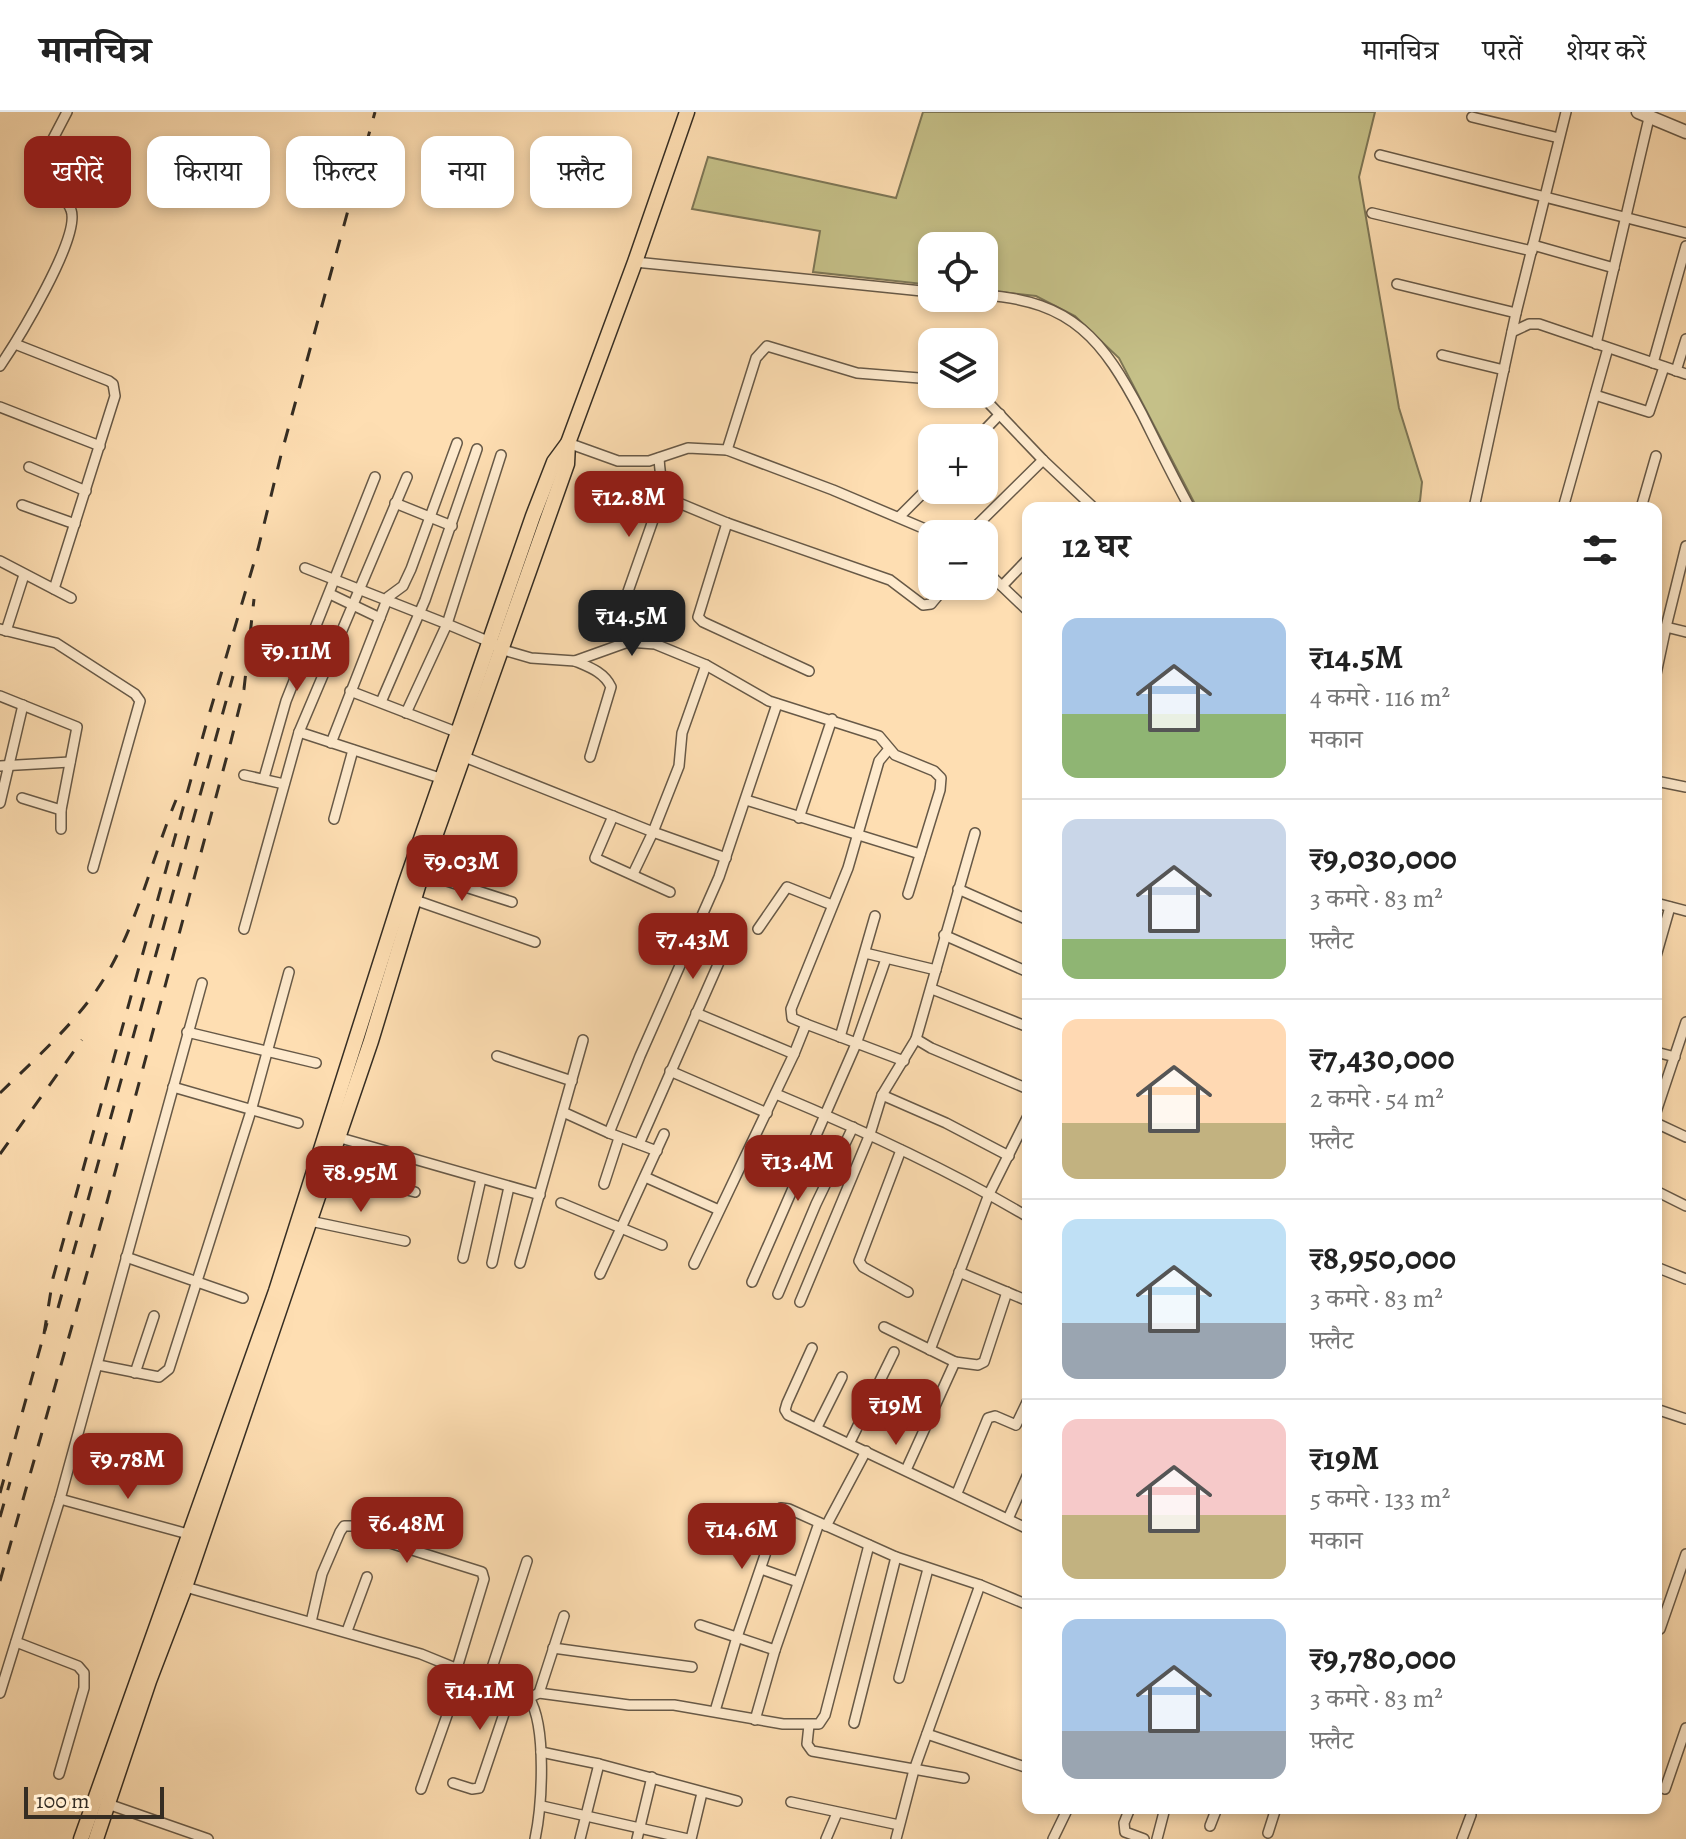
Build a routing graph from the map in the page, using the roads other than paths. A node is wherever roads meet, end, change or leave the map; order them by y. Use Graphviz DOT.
graph roads {
  1 [pos="67,112"];
  2 [pos="687,112"];
  3 [pos="1566,112"];
  4 [pos="1643,115"];
  5 [pos="1472,117"];
  6 [pos="1686,132"];
  7 [pos="1559,138"];
  8 [pos="1380,155"];
  9 [pos="1545,198"];
  10 [pos="1372,213"];
  11 [pos="1626,219"];
  12 [pos="1686,233"];
  13 [pos="1686,246"];
  14 [pos="1533,248"];
  15 [pos="635,262"];
  16 [pos="1614,268"];
  17 [pos="1397,284"];
  18 [pos="918,291"];
  19 [pos="998,297"];
  20 [pos="1516,313"];
  21 [pos="1512,332"];
  22 [pos="1686,339"];
  23 [pos="15,344"];
  24 [pos="1596,344"];
  25 [pos="1608,348"];
  26 [pos="1442,355"];
  27 [pos="1653,363"];
  28 [pos="0,366"];
  29 [pos="1664,367"];
  30 [pos="1504,370"];
  31 [pos="1681,373"];
  32 [pos="918,378"];
  33 [pos="1595,395"];
  34 [pos="0,407"];
  35 [pos="994,408"];
  36 [pos="1000,414"];
  37 [pos="990,424"];
  38 [pos="457,443"];
  39 [pos="568,443"];
  40 [pos="100,446"];
  41 [pos="477,449"];
  42 [pos="727,450"];
  43 [pos="501,455"];
  44 [pos="1656,456"];
  45 [pos="659,458"];
  46 [pos="1043,460"];
  47 [pos="29,467"];
  48 [pos="375,477"];
  49 [pos="407,477"];
  50 [pos="664,489"];
  51 [pos="86,491"];
  52 [pos="918,498"];
  53 [pos="1085,500"];
  54 [pos="1087,502"];
  55 [pos="1187,502"];
  56 [pos="1475,502"];
  57 [pos="1565,502"];
  58 [pos="1643,502"];
  59 [pos="395,503"];
  60 [pos="22,505"];
  61 [pos="431,517"];
  62 [pos="899,517"];
  63 [pos="982,520"];
  64 [pos="727,523"];
  65 [pos="75,524"];
  66 [pos="452,526"];
  67 [pos="918,526"];
  68 [pos="1686,546"];
  69 [pos="0,561"];
  70 [pos="1022,565"];
  71 [pos="305,568"];
  72 [pos="24,575"];
  73 [pos="336,580"];
  74 [pos="998,582"];
  75 [pos="1002,586"];
  76 [pos="54,589"];
  77 [pos="358,589"];
  78 [pos="330,594"];
  79 [pos="71,598"];
  80 [pos="387,600"];
  81 [pos="625,600"];
  82 [pos="934,600"];
  83 [pos="352,605"];
  84 [pos="1022,605"];
  85 [pos="420,613"];
  86 [pos="380,618"];
  87 [pos="447,624"];
  88 [pos="1666,627"];
  89 [pos="3,630"];
  90 [pos="1686,632"];
  91 [pos="495,646"];
  92 [pos="1662,646"];
  93 [pos="575,661"];
  94 [pos="706,665"];
  95 [pos="809,671"];
  96 [pos="350,691"];
  97 [pos="0,696"];
  98 [pos="381,702"];
  99 [pos="777,704"];
  100 [pos="23,705"];
  101 [pos="406,713"];
  102 [pos="832,719"];
  103 [pos="299,732"];
  104 [pos="459,733"];
  105 [pos="331,743"];
  106 [pos="889,749"];
  107 [pos="353,750"];
  108 [pos="462,756"];
  109 [pos="590,757"];
  110 [pos="70,762"];
  111 [pos="4,766"];
  112 [pos="244,775"];
  113 [pos="264,778"];
  114 [pos="443,779"];
  115 [pos="1662,782"];
  116 [pos="284,784"];
  117 [pos="1686,787"];
  118 [pos="22,798"];
  119 [pos="746,800"];
  120 [pos="0,803"];
  121 [pos="61,810"];
  122 [pos="613,816"];
  123 [pos="799,818"];
  124 [pos="334,819"];
  125 [pos="61,829"];
  126 [pos="653,832"];
  127 [pos="975,833"];
  128 [pos="858,836"];
  129 [pos="920,854"];
  130 [pos="726,858"];
  131 [pos="93,868"];
  132 [pos="422,873"];
  133 [pos="633,874"];
  134 [pos="958,889"];
  135 [pos="670,892"];
  136 [pos="908,894"];
  137 [pos="415,900"];
  138 [pos="512,902"];
  139 [pos="832,905"];
  140 [pos="1662,905"];
  141 [pos="1670,907"];
  142 [pos="1686,911"];
  143 [pos="875,916"];
  144 [pos="1022,917"];
  145 [pos="244,929"];
  146 [pos="758,929"];
  147 [pos="944,935"];
  148 [pos="1662,935"];
  149 [pos="535,942"];
  150 [pos="865,953"];
  151 [pos="886,959"];
  152 [pos="720,960"];
  153 [pos="1022,969"];
  154 [pos="936,970"];
  155 [pos="289,972"];
  156 [pos="202,983"];
  157 [pos="932,989"];
  158 [pos="696,1013"];
  159 [pos="1686,1022"];
  160 [pos="806,1024"];
  161 [pos="1022,1025"];
  162 [pos="187,1032"];
  163 [pos="840,1037"];
  164 [pos="916,1039"];
  165 [pos="583,1040"];
  166 [pos="856,1044"];
  167 [pos="267,1052"];
  168 [pos="794,1054"];
  169 [pos="1662,1054"];
  170 [pos="497,1056"];
  171 [pos="1675,1057"];
  172 [pos="904,1061"];
  173 [pos="316,1063"];
  174 [pos="670,1071"];
  175 [pos="572,1081"];
  176 [pos="1022,1086"];
  177 [pos="173,1087"];
  178 [pos="776,1094"];
  179 [pos="882,1095"];
  180 [pos="1662,1095"];
  181 [pos="251,1111"];
  182 [pos="563,1112"];
  183 [pos="767,1113"];
  184 [pos="826,1115"];
  185 [pos="298,1123"];
  186 [pos="1662,1126"];
  187 [pos="853,1127"];
  188 [pos="1022,1129"];
  189 [pos="609,1133"];
  190 [pos="664,1134"];
  191 [pos="870,1134"];
  192 [pos="337,1137"];
  193 [pos="1686,1137"];
  194 [pos="619,1138"];
  195 [pos="639,1144"];
  196 [pos="901,1150"];
  197 [pos="657,1151"];
  198 [pos="1009,1156"];
  199 [pos="327,1170"];
  200 [pos="645,1177"];
  201 [pos="481,1179"];
  202 [pos="604,1184"];
  203 [pos="509,1187"];
  204 [pos="415,1192"];
  205 [pos="989,1194"];
  206 [pos="1662,1194"];
  207 [pos="540,1195"];
  208 [pos="561,1203"];
  209 [pos="1686,1206"];
  210 [pos="719,1210"];
  211 [pos="1022,1213"];
  212 [pos="310,1221"];
  213 [pos="621,1227"];
  214 [pos="405,1241"];
  215 [pos="662,1245"];
  216 [pos="126,1257"];
  217 [pos="463,1258"];
  218 [pos="492,1263"];
  219 [pos="520,1263"];
  220 [pos="694,1264"];
  221 [pos="1662,1269"];
  222 [pos="959,1272"];
  223 [pos="600,1274"];
  224 [pos="1686,1279"];
  225 [pos="197,1280"];
  226 [pos="752,1282"];
  227 [pos="908,1292"];
  228 [pos="1007,1292"];
  229 [pos="778,1294"];
  230 [pos="243,1298"];
  231 [pos="1022,1298"];
  232 [pos="800,1302"];
  233 [pos="154,1316"];
  234 [pos="884,1327"];
  235 [pos="812,1348"];
  236 [pos="930,1350"];
  237 [pos="894,1352"];
  238 [pos="955,1362"];
  239 [pos="98,1365"];
  240 [pos="135,1373"];
  241 [pos="842,1377"];
  242 [pos="1662,1411"];
  243 [pos="1022,1412"];
  244 [pos="1686,1419"];
  245 [pos="817,1427"];
  246 [pos="850,1442"];
  247 [pos="866,1451"];
  248 [pos="906,1470"];
  249 [pos="1022,1488"];
  250 [pos="957,1493"];
  251 [pos="60,1499"];
  252 [pos="1008,1519"];
  253 [pos="823,1524"];
  254 [pos="1022,1526"];
  255 [pos="188,1534"];
  256 [pos="869,1545"];
  257 [pos="1686,1554"];
  258 [pos="896,1557"];
  259 [pos="527,1561"];
  260 [pos="761,1569"];
  261 [pos="928,1569"];
  262 [pos="367,1577"];
  263 [pos="798,1582"];
  264 [pos="178,1584"];
  265 [pos="980,1585"];
  266 [pos="1022,1602"];
  267 [pos="564,1616"];
  268 [pos="311,1622"];
  269 [pos="1662,1623"];
  270 [pos="700,1625"];
  271 [pos="347,1631"];
  272 [pos="737,1637"];
  273 [pos="16,1642"];
  274 [pos="553,1648"];
  275 [pos="775,1650"];
  276 [pos="692,1667"];
  277 [pos="460,1669"];
  278 [pos="899,1678"];
  279 [pos="488,1680"];
  280 [pos="512,1690"];
  281 [pos="0,1693"];
  282 [pos="539,1693"];
  283 [pos="529,1698"];
  284 [pos="715,1711"];
  285 [pos="755,1720"];
  286 [pos="854,1723"];
  287 [pos="809,1725"];
  288 [pos="1686,1728"];
  289 [pos="927,1734"];
  290 [pos="541,1752"];
  291 [pos="599,1764"];
  292 [pos="1022,1766"];
  293 [pos="914,1770"];
  294 [pos="59,1774"];
  295 [pos="652,1777"];
  296 [pos="964,1778"];
  297 [pos="453,1783"];
  298 [pos="421,1789"];
  299 [pos="1665,1789"];
  300 [pos="702,1793"];
  301 [pos="737,1801"];
  302 [pos="102,1802"];
  303 [pos="791,1802"];
  304 [pos="542,1806"];
  305 [pos="837,1813"];
  306 [pos="1065,1814"];
  307 [pos="1128,1814"];
  308 [pos="1163,1814"];
  309 [pos="1215,1814"];
  310 [pos="1273,1814"];
  311 [pos="1471,1815"];
  312 [pos="585,1816"];
  313 [pos="899,1825"];
  314 [pos="1210,1826"];
  315 [pos="640,1828"];
  316 [pos="1268,1833"];
  317 [pos="81,1839"];
  318 [pos="96,1839"];
  319 [pos="208,1839"];
  320 [pos="535,1839"];
  321 [pos="580,1839"];
  322 [pos="637,1839"];
  323 [pos="689,1839"];
  324 [pos="826,1839"];
  325 [pos="896,1839"];
  326 [pos="1053,1839"];
  327 [pos="1144,1839"];
  328 [pos="1157,1839"];
  329 [pos="1462,1839"];
  1 -- 23 [label="street"];
  2 -- 15 [label="main road"];
  3 -- 7 [label="street"];
  4 -- 6 [label="street"];
  4 -- 11 [label="street"];
  5 -- 7 [label="street"];
  7 -- 9 [label="street"];
  8 -- 9 [label="street"];
  9 -- 11 [label="street"];
  9 -- 14 [label="street"];
  10 -- 14 [label="street"];
  11 -- 12 [label="street"];
  11 -- 16 [label="street"];
  13 -- 27 [label="street"];
  14 -- 16 [label="street"];
  14 -- 20 [label="street"];
  15 -- 18 [label="street"];
  15 -- 39 [label="main road"];
  16 -- 24 [label="street"];
  17 -- 20 [label="street"];
  19 -- 55 [label="street"];
  20 -- 21 [label="street"];
  21 -- 24 [label="street"];
  21 -- 30 [label="street"];
  22 -- 31 [label="street"];
  23 -- 28 [label="street"];
  23 -- 40 [label="street"];
  24 -- 25 [label="street"];
  25 -- 27 [label="street"];
  25 -- 33 [label="street"];
  26 -- 30 [label="street"];
  27 -- 29 [label="street"];
  29 -- 31 [label="street"];
  29 -- 33 [label="street"];
  30 -- 56 [label="street"];
  32 -- 42 [label="street"];
  33 -- 57 [label="street"];
  34 -- 40 [label="street"];
  35 -- 36 [label="street"];
  36 -- 37 [label="street"];
  36 -- 46 [label="street"];
  38 -- 61 [label="street"];
  39 -- 45 [label="street"];
  39 -- 91 [label="main road"];
  40 -- 51 [label="street"];
  41 -- 66 [label="street"];
  42 -- 45 [label="street"];
  42 -- 62 [label="street"];
  43 -- 87 [label="street"];
  44 -- 58 [label="street"];
  45 -- 50 [label="street"];
  46 -- 53 [label="street"];
  46 -- 63 [label="street"];
  47 -- 51 [label="street"];
  48 -- 73 [label="street"];
  49 -- 59 [label="street"];
  50 -- 64 [label="street"];
  50 -- 81 [label="street"];
  51 -- 65 [label="street"];
  52 -- 62 [label="street"];
  53 -- 54 [label="street"];
  59 -- 61 [label="street"];
  59 -- 77 [label="street"];
  60 -- 65 [label="street"];
  61 -- 66 [label="street"];
  61 -- 80 [label="street"];
  62 -- 67 [label="street"];
  64 -- 82 [label="street"];
  64 -- 95 [label="street"];
  65 -- 76 [label="street"];
  66 -- 85 [label="street"];
  68 -- 88 [label="street"];
  69 -- 72 [label="street"];
  70 -- 75 [label="street"];
  71 -- 73 [label="street"];
  72 -- 76 [label="street"];
  72 -- 89 [label="street"];
  73 -- 77 [label="street"];
  73 -- 78 [label="street"];
  74 -- 75 [label="street"];
  75 -- 84 [label="street"];
  76 -- 79 [label="street"];
  77 -- 80 [label="street"];
  77 -- 83 [label="street"];
  78 -- 83 [label="street"];
  78 -- 113 [label="street"];
  80 -- 85 [label="street"];
  80 -- 86 [label="street"];
  83 -- 86 [label="street"];
  83 -- 103 [label="street"];
  85 -- 87 [label="street"];
  85 -- 98 [label="street"];
  86 -- 96 [label="street"];
  87 -- 91 [label="street"];
  87 -- 101 [label="street"];
  88 -- 90 [label="street"];
  88 -- 92 [label="street"];
  89 -- 131 [label="street"];
  91 -- 93 [label="street"];
  91 -- 104 [label="main road"];
  91 -- 108 [label="main road"];
  93 -- 94 [label="street"];
  93 -- 109 [label="street"];
  94 -- 99 [label="street"];
  94 -- 126 [label="street"];
  96 -- 98 [label="street"];
  96 -- 105 [label="street"];
  97 -- 100 [label="street"];
  98 -- 101 [label="street"];
  99 -- 102 [label="street"];
  99 -- 119 [label="street"];
  100 -- 110 [label="street"];
  100 -- 111 [label="street"];
  101 -- 104 [label="street"];
  102 -- 106 [label="street"];
  102 -- 123 [label="street"];
  103 -- 105 [label="street"];
  103 -- 116 [label="street"];
  104 -- 114 [label="main road"];
  105 -- 107 [label="street"];
  106 -- 128 [label="street"];
  106 -- 129 [label="street"];
  107 -- 114 [label="street"];
  107 -- 124 [label="street"];
  108 -- 122 [label="street"];
  108 -- 132 [label="main road"];
  110 -- 111 [label="street"];
  110 -- 121 [label="street"];
  111 -- 120 [label="street"];
  112 -- 113 [label="street"];
  113 -- 116 [label="street"];
  114 -- 255 [label="main road"];
  115 -- 117 [label="street"];
  116 -- 145 [label="street"];
  118 -- 121 [label="street"];
  119 -- 123 [label="street"];
  119 -- 130 [label="street"];
  121 -- 125 [label="street"];
  122 -- 126 [label="street"];
  122 -- 133 [label="street"];
  123 -- 128 [label="street"];
  126 -- 130 [label="street"];
  126 -- 133 [label="street"];
  127 -- 134 [label="street"];
  128 -- 129 [label="street"];
  128 -- 139 [label="street"];
  129 -- 136 [label="street"];
  130 -- 189 [label="street"];
  132 -- 137 [label="main road"];
  132 -- 138 [label="street"];
  133 -- 135 [label="street"];
  134 -- 144 [label="street"];
  134 -- 147 [label="street"];
  137 -- 149 [label="street"];
  137 -- 192 [label="main road"];
  139 -- 146 [label="street"];
  139 -- 160 [label="street"];
  140 -- 141 [label="street"];
  141 -- 142 [label="street"];
  141 -- 148 [label="street"];
  143 -- 150 [label="street"];
  147 -- 153 [label="street"];
  147 -- 154 [label="street"];
  150 -- 151 [label="street"];
  150 -- 163 [label="street"];
  151 -- 154 [label="street"];
  151 -- 166 [label="street"];
  152 -- 158 [label="street"];
  154 -- 157 [label="street"];
  155 -- 167 [label="street"];
  156 -- 162 [label="street"];
  157 -- 161 [label="street"];
  157 -- 164 [label="street"];
  158 -- 168 [label="street"];
  158 -- 174 [label="street"];
  159 -- 171 [label="street"];
  160 -- 163 [label="street"];
  160 -- 168 [label="street"];
  162 -- 167 [label="street"];
  162 -- 177 [label="street"];
  163 -- 166 [label="street"];
  164 -- 172 [label="street"];
  164 -- 176 [label="street"];
  165 -- 175 [label="street"];
  166 -- 172 [label="street"];
  166 -- 184 [label="street"];
  167 -- 173 [label="street"];
  167 -- 181 [label="street"];
  168 -- 178 [label="street"];
  169 -- 171 [label="street"];
  170 -- 175 [label="street"];
  171 -- 180 [label="street"];
  172 -- 179 [label="street"];
  174 -- 183 [label="street"];
  174 -- 195 [label="street"];
  175 -- 182 [label="street"];
  177 -- 181 [label="street"];
  177 -- 216 [label="street"];
  178 -- 183 [label="street"];
  178 -- 184 [label="street"];
  179 -- 191 [label="street"];
  179 -- 198 [label="street"];
  181 -- 185 [label="street"];
  181 -- 225 [label="street"];
  182 -- 189 [label="street"];
  182 -- 207 [label="street"];
  183 -- 210 [label="street"];
  184 -- 187 [label="street"];
  184 -- 226 [label="street"];
  186 -- 193 [label="street"];
  187 -- 191 [label="street"];
  187 -- 229 [label="street"];
  188 -- 198 [label="street"];
  189 -- 194 [label="street"];
  190 -- 197 [label="street"];
  191 -- 196 [label="street"];
  191 -- 232 [label="street"];
  192 -- 199 [label="main road"];
  192 -- 201 [label="street"];
  194 -- 195 [label="street"];
  194 -- 202 [label="street"];
  195 -- 197 [label="street"];
  196 -- 205 [label="street"];
  196 -- 227 [label="street"];
  197 -- 200 [label="street"];
  198 -- 205 [label="street"];
  199 -- 204 [label="street"];
  199 -- 212 [label="main road"];
  200 -- 210 [label="street"];
  200 -- 213 [label="street"];
  201 -- 203 [label="street"];
  201 -- 217 [label="street"];
  203 -- 207 [label="street"];
  203 -- 218 [label="street"];
  205 -- 211 [label="street"];
  205 -- 222 [label="street"];
  206 -- 209 [label="street"];
  207 -- 219 [label="street"];
  208 -- 213 [label="street"];
  210 -- 220 [label="street"];
  212 -- 214 [label="street"];
  212 -- 264 [label="main road"];
  213 -- 215 [label="street"];
  213 -- 223 [label="street"];
  216 -- 225 [label="street"];
  216 -- 239 [label="street"];
  221 -- 224 [label="street"];
  222 -- 228 [label="street"];
  222 -- 236 [label="street"];
  225 -- 230 [label="street"];
  225 -- 240 [label="street"];
  228 -- 231 [label="street"];
  228 -- 238 [label="street"];
  233 -- 240 [label="street"];
  234 -- 236 [label="street"];
  235 -- 245 [label="street"];
  236 -- 238 [label="street"];
  237 -- 246 [label="street"];
  238 -- 248 [label="street"];
  239 -- 240 [label="street"];
  239 -- 251 [label="street"];
  241 -- 245 [label="street"];
  242 -- 244 [label="street"];
  243 -- 250 [label="street"];
  245 -- 246 [label="street"];
  246 -- 247 [label="street"];
  247 -- 248 [label="street"];
  247 -- 253 [label="street"];
  248 -- 250 [label="street"];
  249 -- 252 [label="street"];
  250 -- 252 [label="street"];
  251 -- 255 [label="street"];
  251 -- 273 [label="street"];
  252 -- 254 [label="street"];
  253 -- 256 [label="street"];
  253 -- 260 [label="street"];
  253 -- 263 [label="street"];
  255 -- 264 [label="main road"];
  256 -- 258 [label="street"];
  256 -- 287 [label="street"];
  257 -- 269 [label="street"];
  258 -- 261 [label="street"];
  258 -- 286 [label="street"];
  259 -- 279 [label="street"];
  260 -- 263 [label="street"];
  260 -- 272 [label="street"];
  261 -- 265 [label="street"];
  261 -- 278 [label="street"];
  262 -- 271 [label="street"];
  263 -- 275 [label="street"];
  264 -- 268 [label="street"];
  264 -- 302 [label="main road"];
  265 -- 266 [label="street"];
  265 -- 289 [label="street"];
  267 -- 274 [label="street"];
  268 -- 271 [label="street"];
  268 -- 277 [label="street"];
  270 -- 272 [label="street"];
  271 -- 277 [label="street"];
  272 -- 275 [label="street"];
  272 -- 284 [label="street"];
  273 -- 281 [label="street"];
  273 -- 294 [label="street"];
  274 -- 276 [label="street"];
  274 -- 282 [label="street"];
  275 -- 285 [label="street"];
  277 -- 279 [label="street"];
  277 -- 298 [label="street"];
  279 -- 280 [label="street"];
  280 -- 283 [label="street"];
  280 -- 297 [label="street"];
  282 -- 283 [label="street"];
  282 -- 284 [label="street"];
  283 -- 290 [label="street"];
  284 -- 285 [label="street"];
  285 -- 287 [label="street"];
  287 -- 293 [label="street"];
  288 -- 299 [label="street"];
  289 -- 292 [label="street"];
  289 -- 293 [label="street"];
  290 -- 291 [label="street"];
  290 -- 304 [label="street"];
  291 -- 295 [label="street"];
  291 -- 312 [label="street"];
  293 -- 296 [label="street"];
  293 -- 313 [label="street"];
  295 -- 300 [label="street"];
  295 -- 315 [label="street"];
  300 -- 301 [label="street"];
  300 -- 323 [label="street"];
  302 -- 317 [label="main road"];
  302 -- 318 [label="main road"];
  302 -- 319 [label="street"];
  303 -- 305 [label="street"];
  304 -- 312 [label="street"];
  304 -- 320 [label="street"];
  305 -- 313 [label="street"];
  305 -- 324 [label="street"];
  306 -- 326 [label="street"];
  307 -- 327 [label="street"];
  308 -- 328 [label="street"];
  309 -- 314 [label="street"];
  310 -- 316 [label="street"];
  311 -- 329 [label="street"];
  312 -- 315 [label="street"];
  312 -- 321 [label="street"];
  313 -- 325 [label="street"];
  315 -- 322 [label="street"];
  315 -- 323 [label="street"];
}
